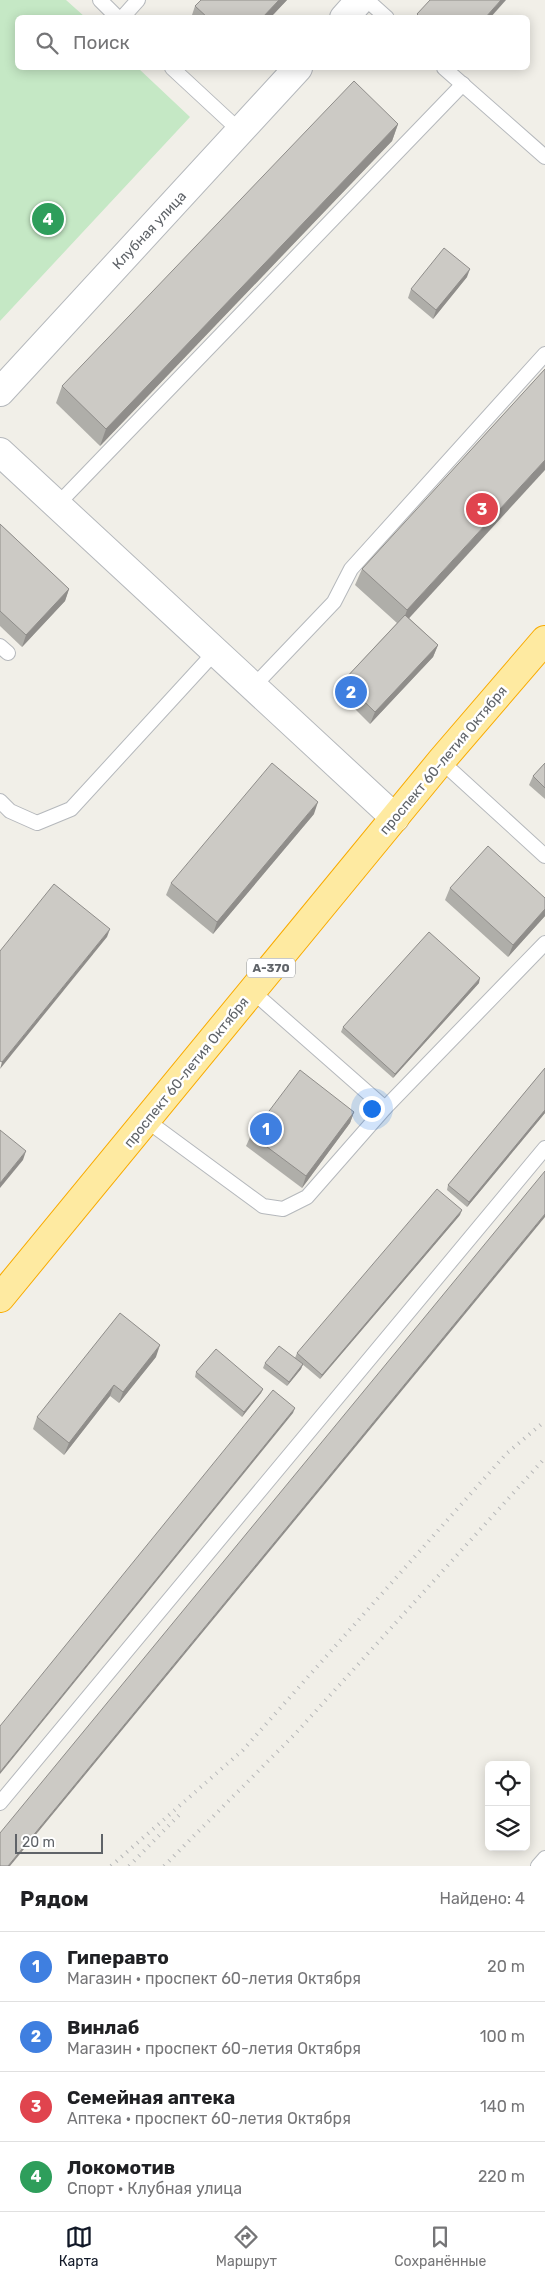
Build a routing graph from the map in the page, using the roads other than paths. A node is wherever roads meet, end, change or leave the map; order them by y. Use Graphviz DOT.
graph roads {
  1 [pos="100,0"];
  2 [pos="138,0"];
  3 [pos="360,0"];
  4 [pos="367,0"];
  5 [pos="117,15"];
  6 [pos="123,15"];
  7 [pos="347,15"];
  8 [pos="384,15"];
  9 [pos="174,70"];
  10 [pos="296,70"];
  11 [pos="446,70"];
  12 [pos="463,84"];
  13 [pos="240,131"];
  14 [pos="545,157"];
  15 [pos="545,354"];
  16 [pos="0,392"];
  17 [pos="0,452"];
  18 [pos="57,505"];
  19 [pos="545,640"];
  20 [pos="215,652"];
  21 [pos="253,687"];
  22 [pos="441,761"];
  23 [pos="0,801"];
  24 [pos="394,818"];
  25 [pos="545,856"];
  26 [pos="545,943"];
  27 [pos="252,991"];
  28 [pos="385,1108"];
  29 [pos="146,1120"];
  30 [pos="545,1148"];
  31 [pos="0,1298"];
  32 [pos="0,1803"];
  33 [pos="545,1858"];
  34 [pos="538,1866"];
  1 -- 5 [label="lane"];
  2 -- 6 [label="lane"];
  3 -- 7 [label="street"];
  4 -- 8 [label="lane"];
  9 -- 13 [label="lane"];
  10 -- 13 [label="street, Клубная улица"];
  11 -- 12 [label="lane"];
  12 -- 14 [label="lane"];
  12 -- 18 [label="lane"];
  13 -- 16 [label="street, Клубная улица"];
  15 -- 21 [label="lane"];
  17 -- 18 [label="street"];
  18 -- 20 [label="street"];
  19 -- 22 [label="highway, проспект 60-летия Октября / А-370"];
  20 -- 21 [label="street"];
  20 -- 23 [label="lane"];
  21 -- 24 [label="street"];
  22 -- 24 [label="highway, проспект 60-летия Октября / А-370"];
  22 -- 25 [label="lane"];
  24 -- 27 [label="highway, проспект 60-летия Октября / А-370"];
  26 -- 28 [label="lane"];
  27 -- 28 [label="lane"];
  27 -- 29 [label="highway, проспект 60-летия Октября / А-370"];
  28 -- 29 [label="lane"];
  29 -- 31 [label="highway, проспект 60-летия Октября / А-370"];
  30 -- 32 [label="lane"];
  33 -- 34 [label="lane"];
}
